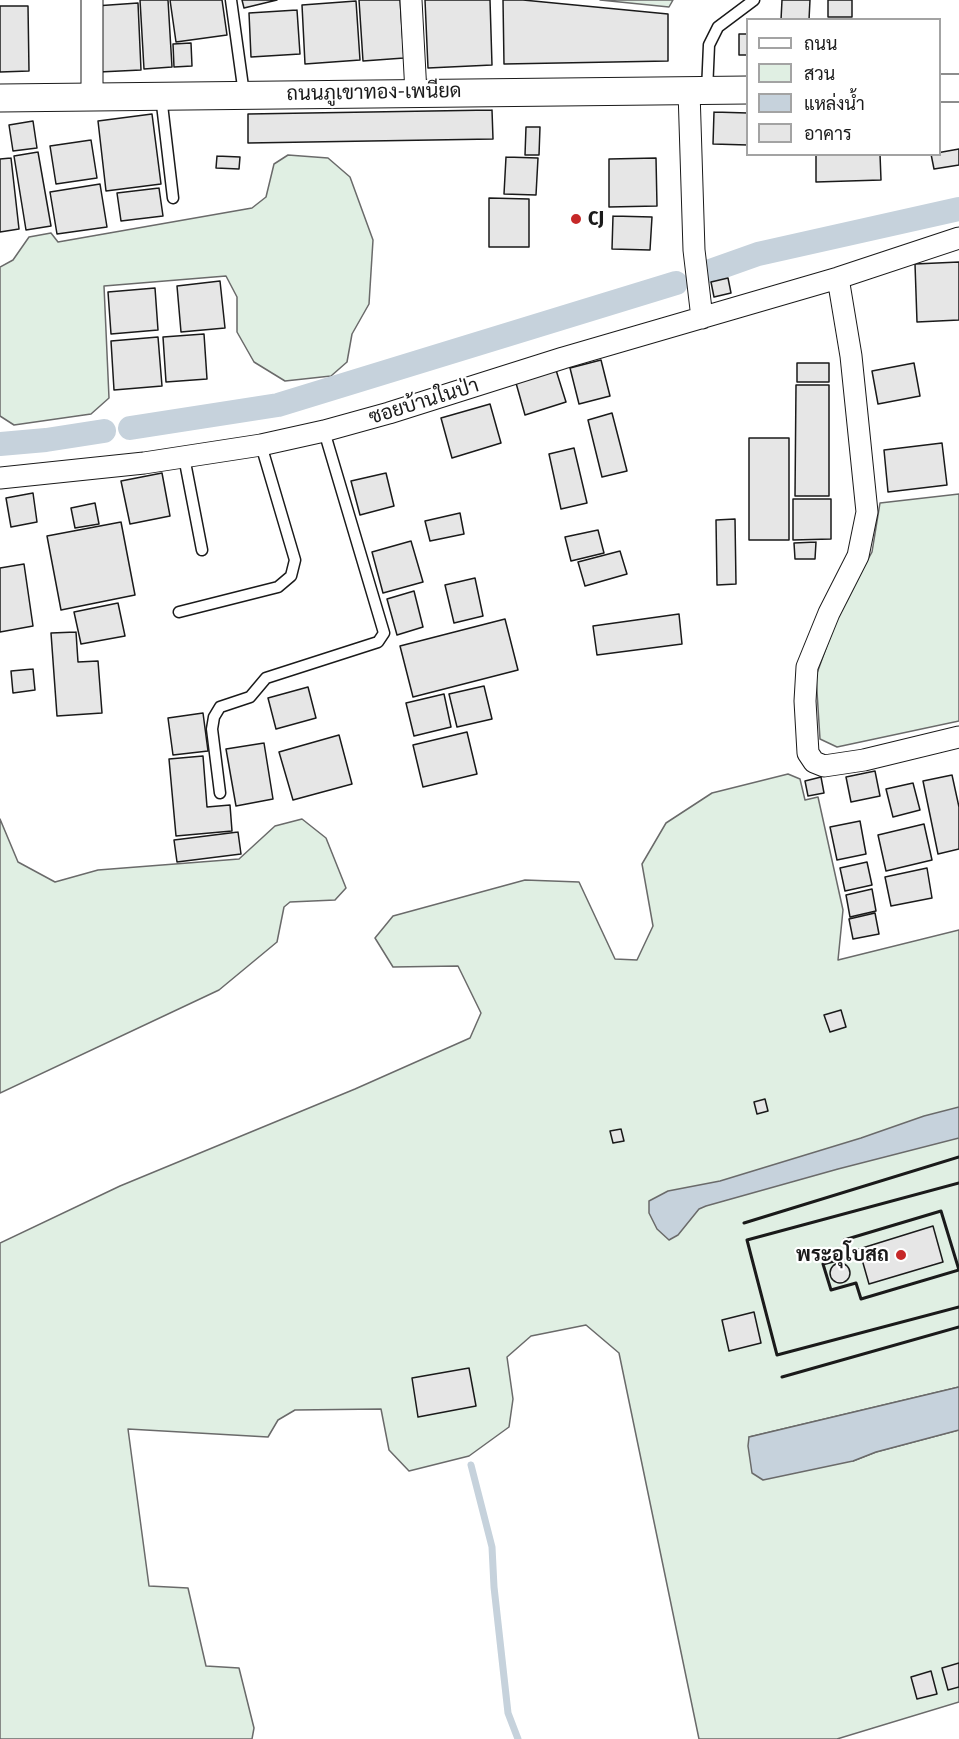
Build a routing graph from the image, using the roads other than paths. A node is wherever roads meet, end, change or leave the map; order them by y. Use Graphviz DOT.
graph roads {
  1 [pos="92,0"];
  2 [pos="231,0"];
  3 [pos="411,0"];
  4 [pos="754,0"];
  5 [pos="941,88"];
  6 [pos="959,88"];
  7 [pos="746,90"];
  8 [pos="698,91"];
  9 [pos="416,93"];
  10 [pos="244,95"];
  11 [pos="161,96"];
  12 [pos="92,97"];
  13 [pos="0,98"];
  14 [pos="173,198"];
  15 [pos="959,238"];
  16 [pos="837,278"];
  17 [pos="702,318"];
  18 [pos="324,431"];
  19 [pos="261,445"];
  20 [pos="184,457"];
  21 [pos="0,478"];
  22 [pos="202,550"];
  23 [pos="179,612"];
  24 [pos="959,737"];
  25 [pos="220,793"];
  1 -- 12 [label="street"];
  2 -- 10 [label="lane"];
  3 -- 9 [label="street"];
  4 -- 8 [label="lane"];
  5 -- 6 [label="street"];
  7 -- 8 [label="street, ถนนภูเขาทอง-เพนียด"];
  8 -- 9 [label="street, ถนนภูเขาทอง-เพนียด"];
  8 -- 17 [label="street"];
  9 -- 10 [label="street, ถนนภูเขาทอง-เพนียด"];
  10 -- 11 [label="street, ถนนภูเขาทอง-เพนียด"];
  11 -- 12 [label="street, ถนนภูเขาทอง-เพนียด"];
  11 -- 14 [label="lane"];
  12 -- 13 [label="street, ถนนภูเขาทอง-เพนียด"];
  15 -- 16 [label="street, ซอยบ้านในป่า"];
  16 -- 17 [label="street, ซอยบ้านในป่า"];
  16 -- 24 [label="street"];
  17 -- 18 [label="street, ซอยบ้านในป่า"];
  18 -- 19 [label="street, ซอยบ้านในป่า"];
  18 -- 25 [label="lane"];
  19 -- 20 [label="street, ซอยบ้านในป่า"];
  19 -- 23 [label="lane"];
  20 -- 21 [label="street, ซอยบ้านในป่า"];
  20 -- 22 [label="lane"];
}
